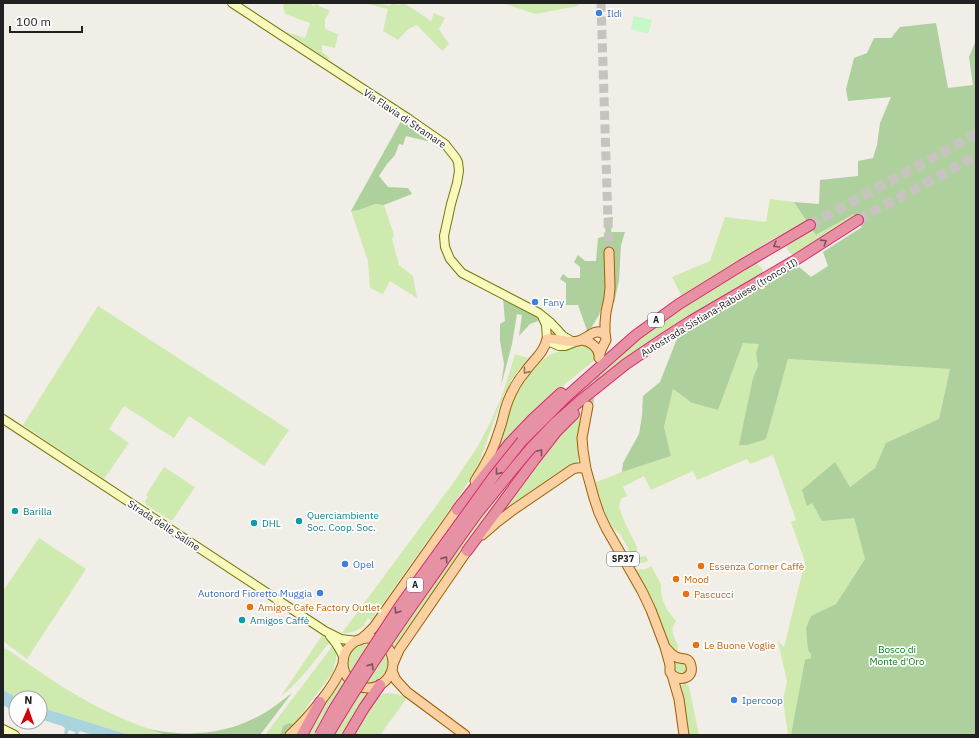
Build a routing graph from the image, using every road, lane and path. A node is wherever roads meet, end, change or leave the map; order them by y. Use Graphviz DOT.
graph roads {
  1 [pos="232,3"];
  2 [pos="858,220"];
  3 [pos="810,225"];
  4 [pos="609,252"];
  5 [pos="606,312"];
  6 [pos="542,316"];
  7 [pos="547,339"];
  8 [pos="595,340"];
  9 [pos="579,341"];
  10 [pos="623,346"];
  11 [pos="599,357"];
  12 [pos="602,384"];
  13 [pos="588,406"];
  14 [pos="3,419"];
  15 [pos="586,468"];
  16 [pos="457,510"];
  17 [pos="467,551"];
  18 [pos="325,631"];
  19 [pos="358,641"];
  20 [pos="665,647"];
  21 [pos="678,658"];
  22 [pos="343,661"];
  23 [pos="670,665"];
  24 [pos="392,668"];
  25 [pos="672,675"];
  26 [pos="681,679"];
  27 [pos="380,685"];
  28 [pos="407,692"];
  29 [pos="677,694"];
  30 [pos="320,702"];
  31 [pos="3,729"];
  32 [pos="15,735"];
  33 [pos="290,735"];
  34 [pos="302,735"];
  35 [pos="320,735"];
  36 [pos="328,735"];
  37 [pos="348,735"];
  38 [pos="465,735"];
  39 [pos="684,735"];
  1 -- 6 [label="street, Via Flavia di Stramare"];
  12 -- 2 [label="highway, Autostrada Sistiana-Rabuiese (tronco II) / A, one-way"];
  3 -- 10 [label="highway, Autostrada Sistiana-Rabuiese (tronco II) / A, one-way"];
  4 -- 5 [label="main road"];
  5 -- 8 [label="main road"];
  5 -- 8 [label="main road"];
  6 -- 7 [label="street"];
  6 -- 9 [label="street, Via Flavia di Stramare"];
  7 -- 9 [label="main road"];
  7 -- 16 [label="main road, one-way"];
  8 -- 9 [label="main road"];
  8 -- 11 [label="main road"];
  10 -- 16 [label="highway"];
  10 -- 35 [label="highway, Autostrada Sistiana-Rabuiese (tronco II) / A, one-way, bridge"];
  17 -- 12 [label="highway, one-way"];
  36 -- 12 [label="highway, Autostrada Sistiana-Rabuiese (tronco II) / A, one-way, bridge"];
  13 -- 15 [label="main road, SP37"];
  14 -- 18 [label="street, Strada delle Saline"];
  15 -- 17 [label="main road"];
  15 -- 20 [label="main road, SP37"];
  16 -- 19 [label="main road"];
  17 -- 24 [label="main road"];
  18 -- 19 [label="street, Strada delle Saline"];
  18 -- 22 [label="street, Strada delle Saline"];
  19 -- 22 [label="main road"];
  19 -- 24 [label="main road"];
  20 -- 21 [label="main road, SP37"];
  20 -- 23 [label="main road, SP37"];
  21 -- 23 [label="main road"];
  21 -- 26 [label="main road, SP37"];
  22 -- 27 [label="main road"];
  22 -- 30 [label="main road"];
  23 -- 25 [label="main road, SP37"];
  24 -- 27 [label="main road"];
  24 -- 28 [label="main road"];
  25 -- 26 [label="main road"];
  25 -- 29 [label="main road, SP37"];
  26 -- 29 [label="main road, SP37"];
  27 -- 28 [label="main road"];
  27 -- 37 [label="highway"];
  28 -- 38 [label="main road"];
  29 -- 39 [label="main road, SP37"];
  30 -- 33 [label="main road"];
  30 -- 34 [label="highway"];
  31 -- 32 [label="street"];
}
